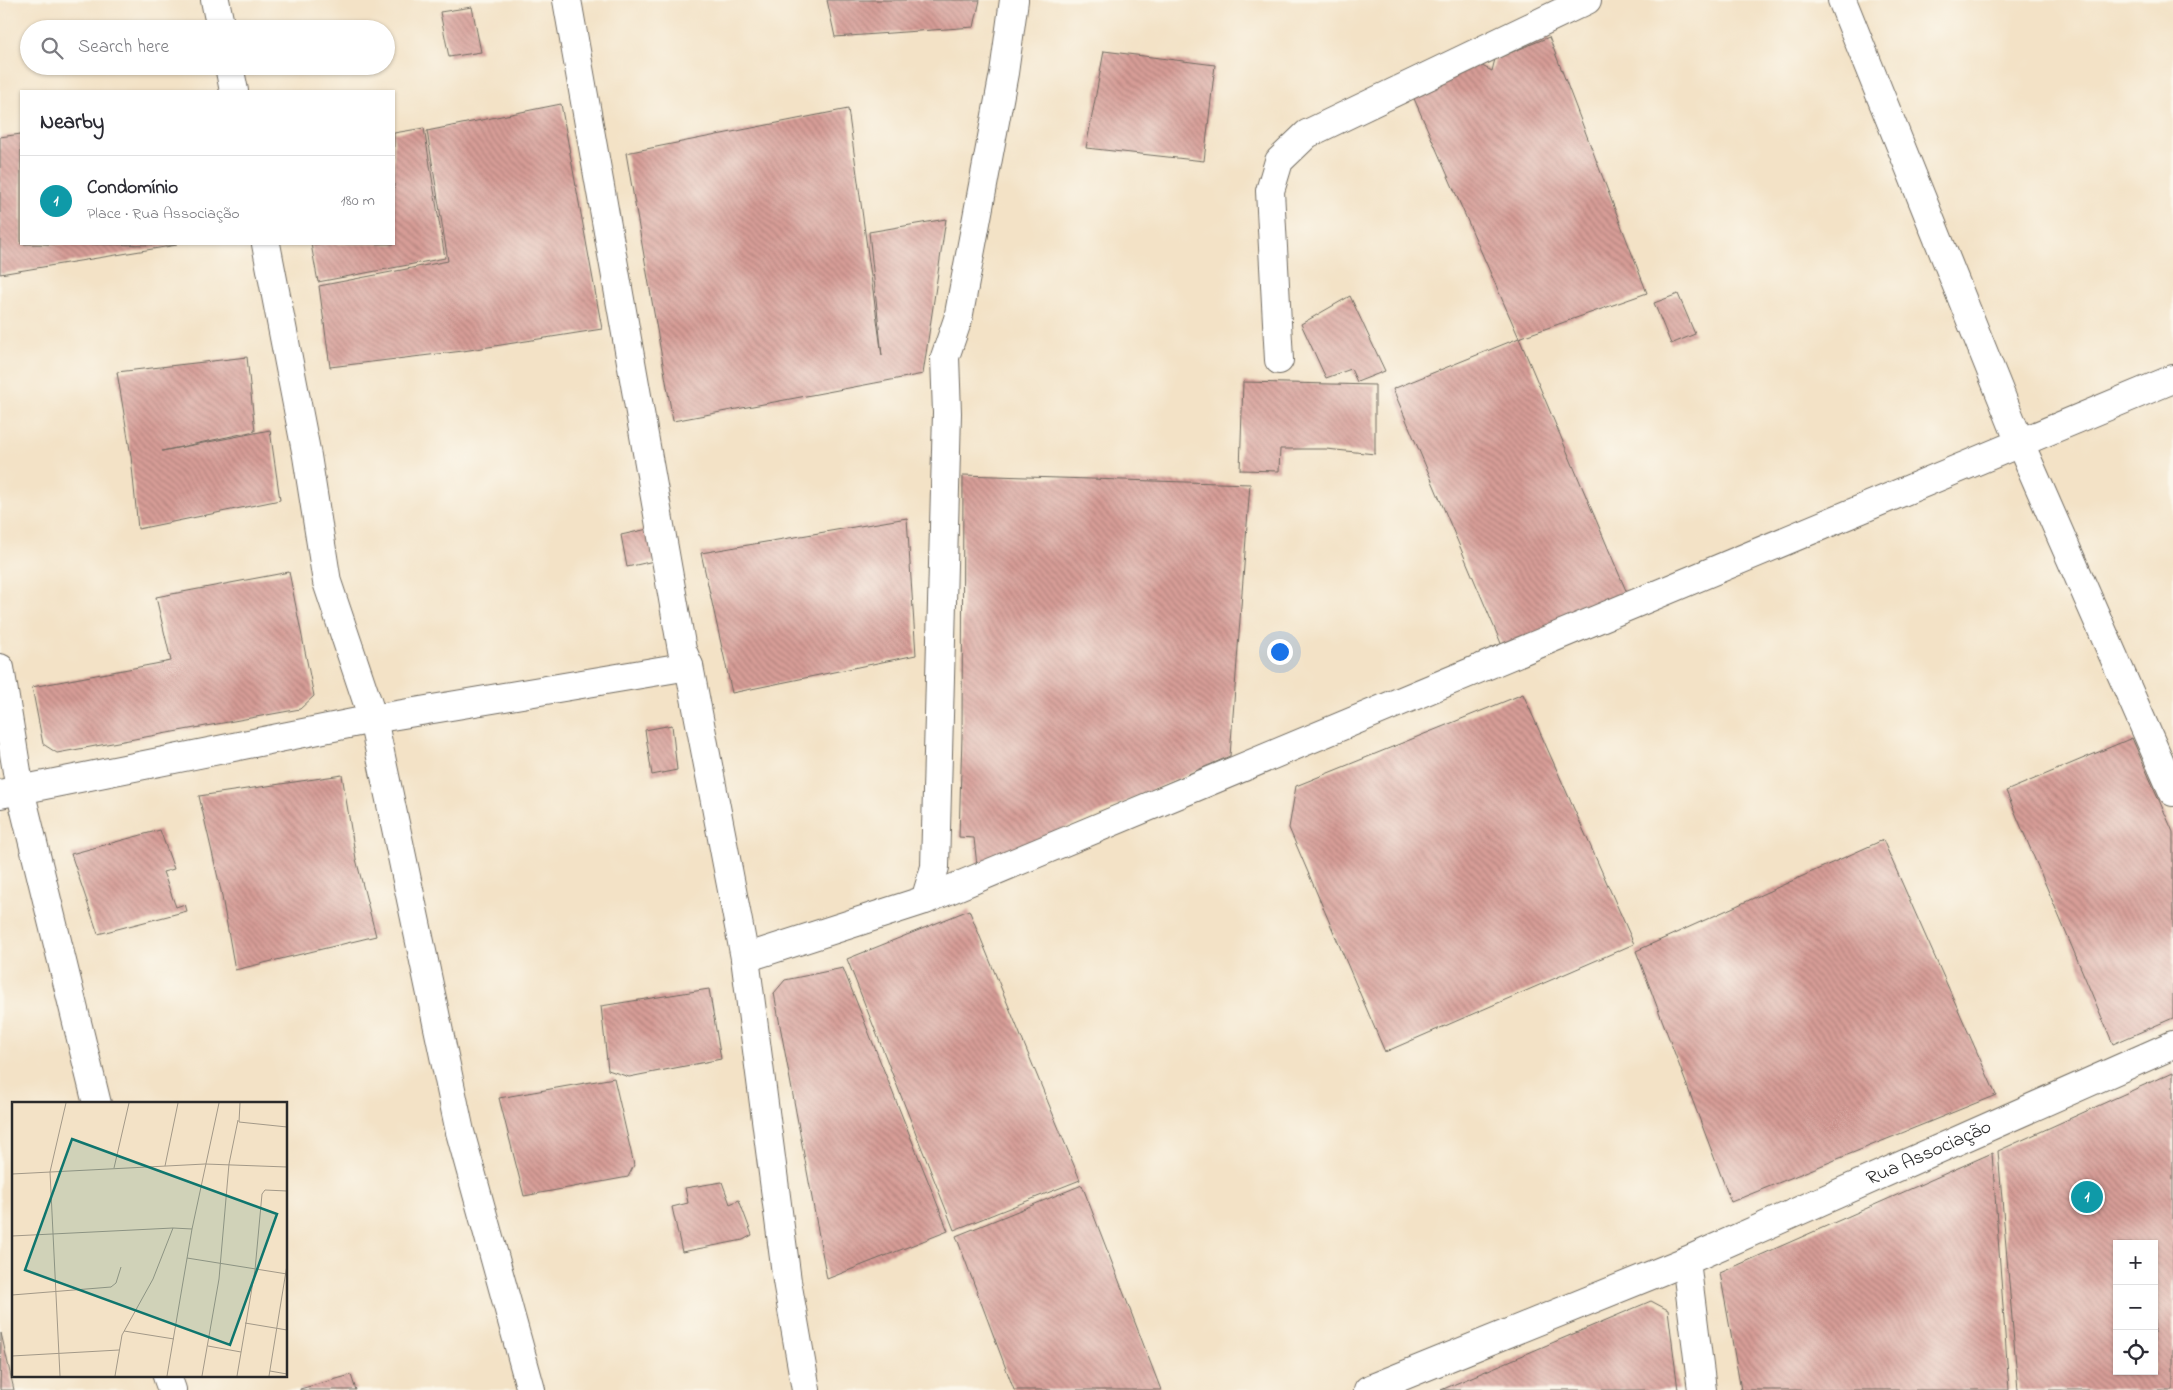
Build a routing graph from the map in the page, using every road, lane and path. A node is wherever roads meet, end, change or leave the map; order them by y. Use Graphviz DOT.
graph roads {
  1 [pos="215,0"];
  2 [pos="567,0"];
  3 [pos="1014,0"];
  4 [pos="1587,0"];
  5 [pos="1842,0"];
  6 [pos="219,20"];
  7 [pos="231,75"];
  8 [pos="234,90"];
  9 [pos="266,245"];
  10 [pos="1279,360"];
  11 [pos="2173,379"];
  12 [pos="2020,443"];
  13 [pos="689,666"];
  14 [pos="0,668"];
  15 [pos="373,719"];
  16 [pos="10,792"];
  17 [pos="2173,792"];
  18 [pos="925,900"];
  19 [pos="745,958"];
  20 [pos="2173,1046"];
  21 [pos="95,1102"];
  22 [pos="1686,1261"];
  23 [pos="168,1378"];
  24 [pos="172,1390"];
  25 [pos="531,1390"];
  26 [pos="806,1390"];
  27 [pos="1368,1390"];
  28 [pos="1702,1390"];
  1 -- 6 [label="street"];
  2 -- 13 [label="street"];
  3 -- 18 [label="street"];
  4 -- 10 [label="street"];
  5 -- 12 [label="street"];
  7 -- 8 [label="street"];
  9 -- 15 [label="street"];
  11 -- 12 [label="street"];
  12 -- 17 [label="street"];
  12 -- 18 [label="street"];
  13 -- 15 [label="street"];
  13 -- 19 [label="street"];
  14 -- 16 [label="street"];
  15 -- 16 [label="street"];
  15 -- 25 [label="street"];
  16 -- 21 [label="street"];
  18 -- 19 [label="street"];
  19 -- 26 [label="street"];
  20 -- 22 [label="street, Rua Associação"];
  22 -- 27 [label="street, Rua Associação"];
  22 -- 28 [label="street"];
  23 -- 24 [label="street"];
}
